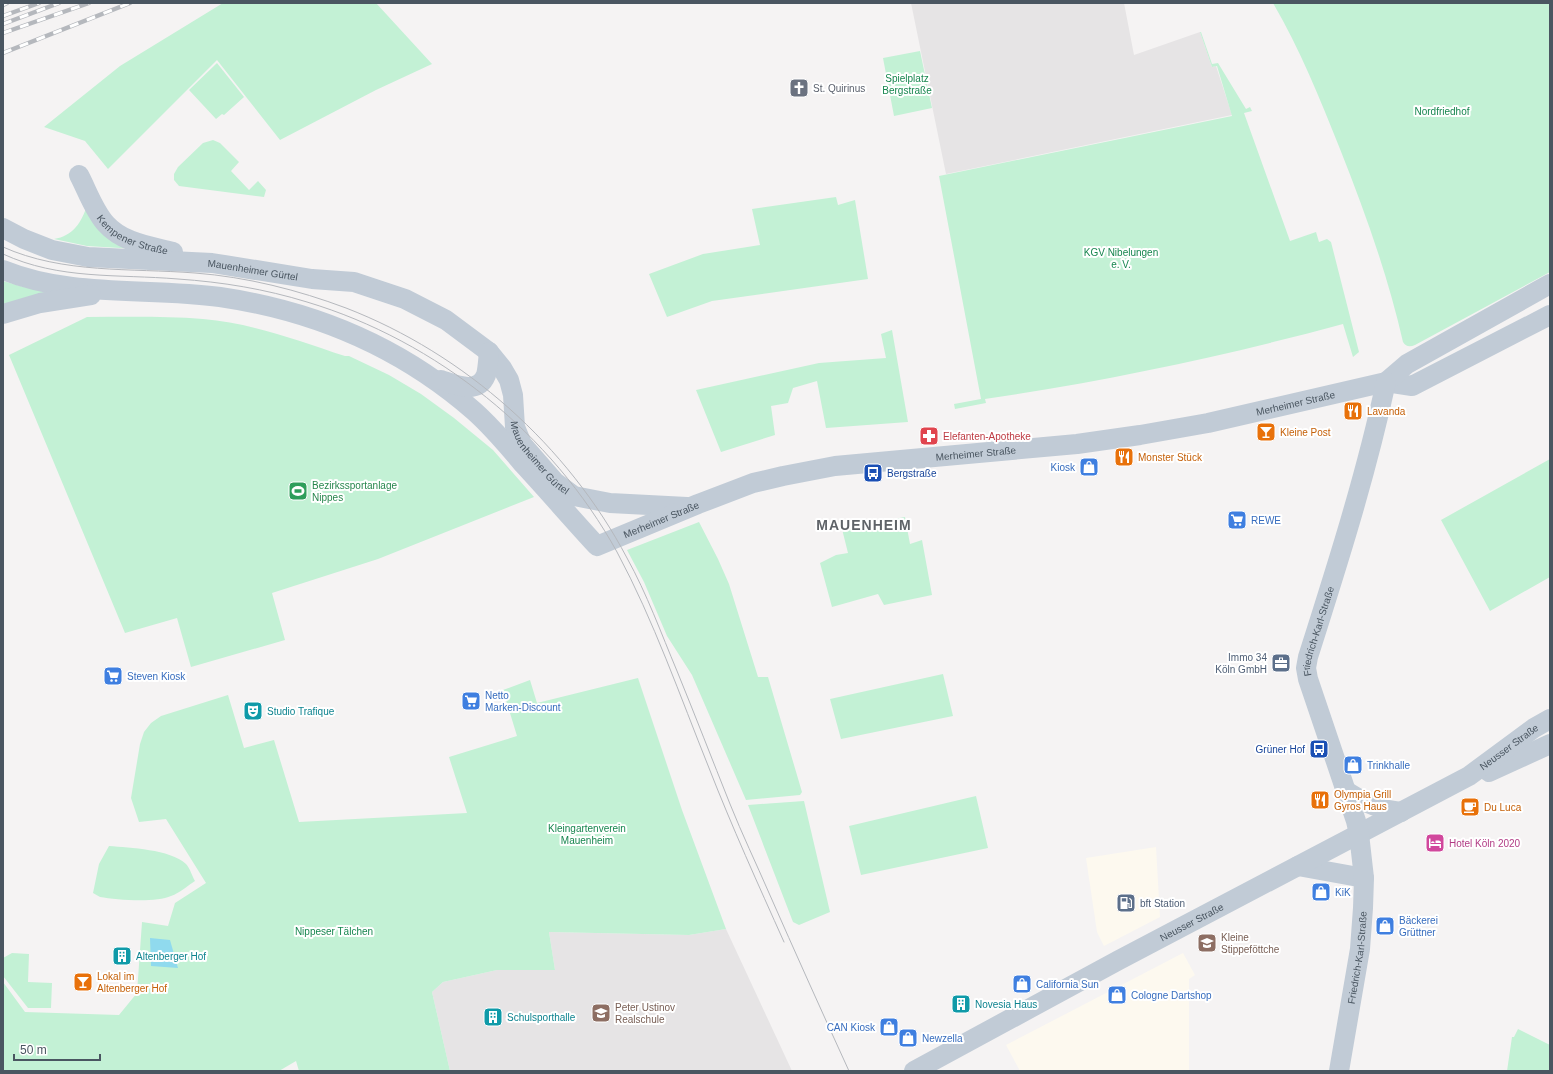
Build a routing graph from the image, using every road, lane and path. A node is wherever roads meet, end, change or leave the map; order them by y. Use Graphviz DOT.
graph roads {
  1 [pos="79,175"];
  2 [pos="3,228"];
  3 [pos="212,263"];
  4 [pos="3,270"];
  5 [pos="1550,284"];
  6 [pos="119,291"];
  7 [pos="3,314"];
  8 [pos="1550,315"];
  9 [pos="489,352"];
  10 [pos="433,378"];
  11 [pos="1386,382"];
  12 [pos="689,508"];
  13 [pos="596,546"];
  14 [pos="1550,719"];
  15 [pos="1550,744"];
  16 [pos="1469,776"];
  17 [pos="1346,791"];
  18 [pos="1401,812"];
  19 [pos="1359,834"];
  20 [pos="1298,866"];
  21 [pos="1364,878"];
  22 [pos="914,1071"];
  23 [pos="1339,1071"];
  1 -- 3 [label="main road, Kempener Straße"];
  2 -- 3 [label="main road, Mauenheimer Gürtel"];
  3 -- 9 [label="main road, Mauenheimer Gürtel"];
  4 -- 6 [label="main road, Mauenheimer Gürtel"];
  5 -- 11 [label="main road, Merheimer Straße"];
  6 -- 7 [label="main road"];
  6 -- 10 [label="main road, Mauenheimer Gürtel"];
  8 -- 11 [label="main road, Merheimer Straße"];
  9 -- 10 [label="main road, Mauenheimer Gürtel"];
  9 -- 12 [label="main road, Mauenheimer Gürtel"];
  10 -- 13 [label="main road, Mauenheimer Gürtel"];
  11 -- 12 [label="main road, Merheimer Straße"];
  11 -- 17 [label="main road, Friedrich-Karl-Straße"];
  12 -- 13 [label="main road, Merheimer Straße"];
  14 -- 16 [label="main road, Neusser Straße"];
  15 -- 16 [label="main road, Neusser Straße"];
  16 -- 18 [label="main road, Neusser Straße"];
  17 -- 18 [label="main road"];
  17 -- 19 [label="main road, Friedrich-Karl-Straße"];
  18 -- 19 [label="main road, Neusser Straße"];
  19 -- 20 [label="main road, Neusser Straße"];
  19 -- 21 [label="main road, Friedrich-Karl-Straße"];
  20 -- 21 [label="main road"];
  20 -- 22 [label="main road, Neusser Straße"];
  21 -- 23 [label="main road, Friedrich-Karl-Straße"];
}
